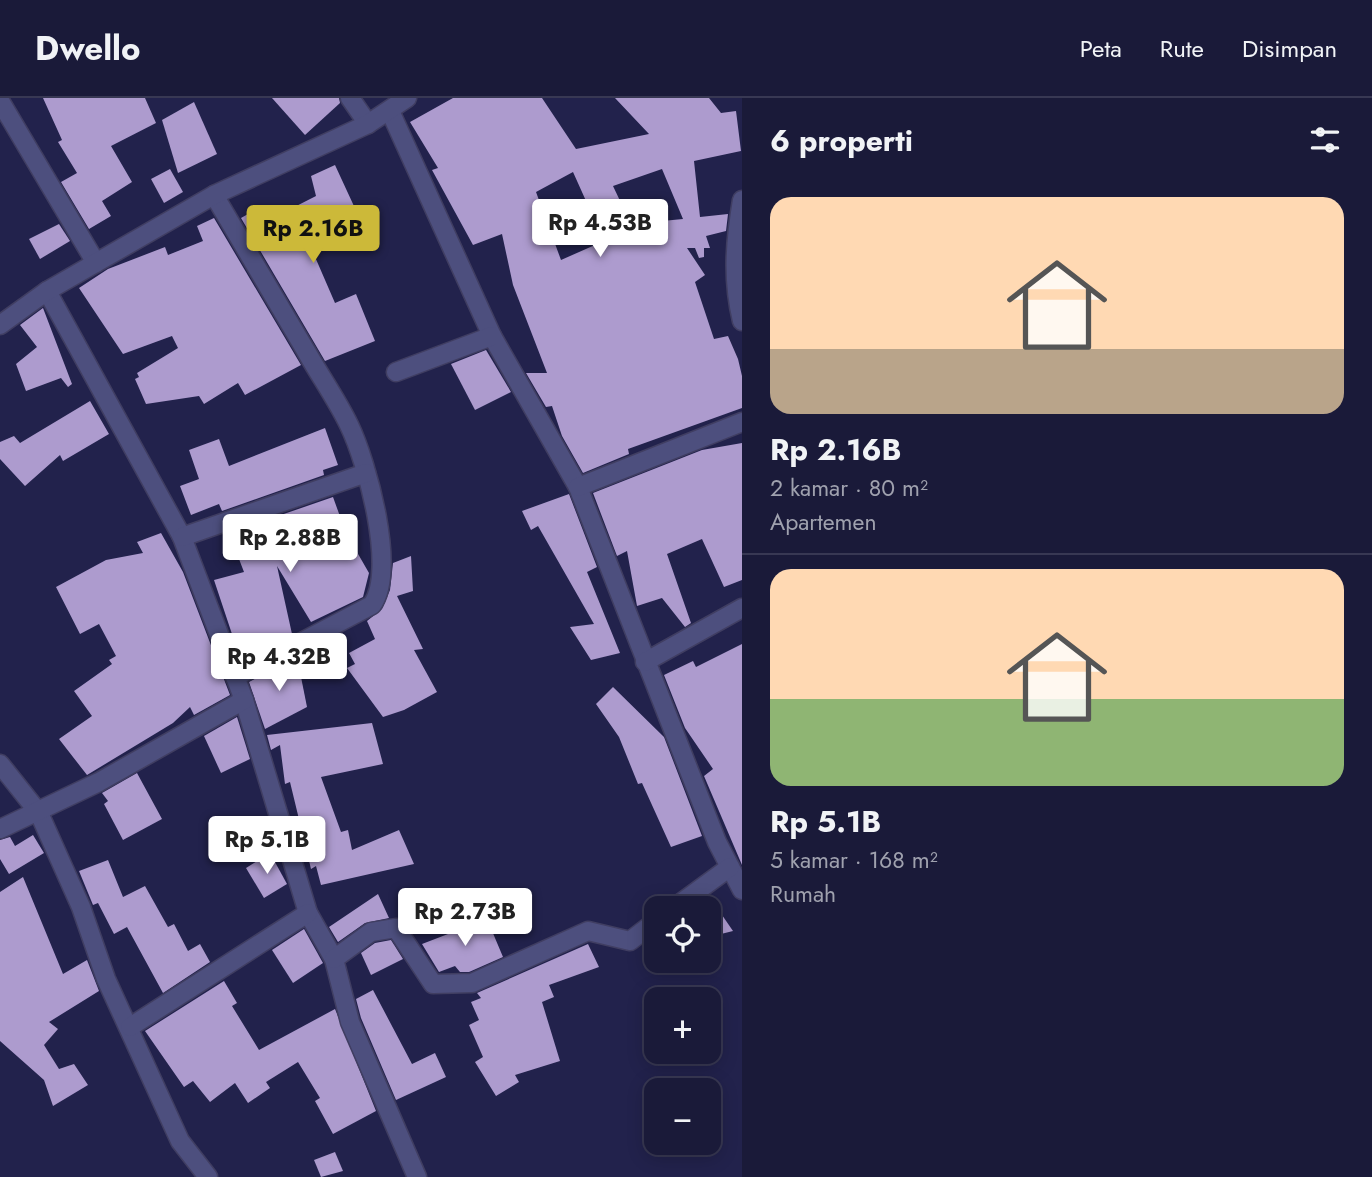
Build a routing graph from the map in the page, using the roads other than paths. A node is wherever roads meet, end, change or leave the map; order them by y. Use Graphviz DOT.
graph roads {
  1 [pos="350,98"];
  2 [pos="407,98"];
  3 [pos="0,101"];
  4 [pos="390,111"];
  5 [pos="368,124"];
  6 [pos="214,195"];
  7 [pos="742,200"];
  8 [pos="96,263"];
  9 [pos="47,291"];
  10 [pos="742,321"];
  11 [pos="0,325"];
  12 [pos="492,336"];
  13 [pos="405,368"];
  14 [pos="742,422"];
  15 [pos="366,473"];
  16 [pos="578,487"];
  17 [pos="182,537"];
  18 [pos="742,608"];
  19 [pos="645,662"];
  20 [pos="235,677"];
  21 [pos="244,701"];
  22 [pos="0,764"];
  23 [pos="39,813"];
  24 [pos="0,829"];
  25 [pos="730,867"];
  26 [pos="742,890"];
  27 [pos="690,896"];
  28 [pos="308,913"];
  29 [pos="644,930"];
  30 [pos="334,959"];
  31 [pos="130,1027"];
  32 [pos="208,1177"];
  33 [pos="417,1177"];
  1 -- 5 [label="street"];
  2 -- 4 [label="street"];
  3 -- 8 [label="street"];
  4 -- 5 [label="street"];
  4 -- 12 [label="street"];
  5 -- 6 [label="street"];
  6 -- 8 [label="street"];
  6 -- 15 [label="street"];
  7 -- 10 [label="street"];
  8 -- 9 [label="street"];
  9 -- 11 [label="street"];
  9 -- 17 [label="street"];
  12 -- 13 [label="street"];
  12 -- 16 [label="street"];
  14 -- 16 [label="street"];
  15 -- 17 [label="street"];
  15 -- 20 [label="street"];
  16 -- 19 [label="street"];
  17 -- 20 [label="street"];
  18 -- 19 [label="street"];
  19 -- 25 [label="street"];
  20 -- 21 [label="street"];
  21 -- 23 [label="street"];
  21 -- 28 [label="street"];
  22 -- 23 [label="street"];
  23 -- 24 [label="street"];
  23 -- 31 [label="street"];
  25 -- 26 [label="street"];
  25 -- 27 [label="street"];
  28 -- 30 [label="street"];
  28 -- 31 [label="street"];
  29 -- 30 [label="street"];
  30 -- 33 [label="street"];
  31 -- 32 [label="street"];
}
